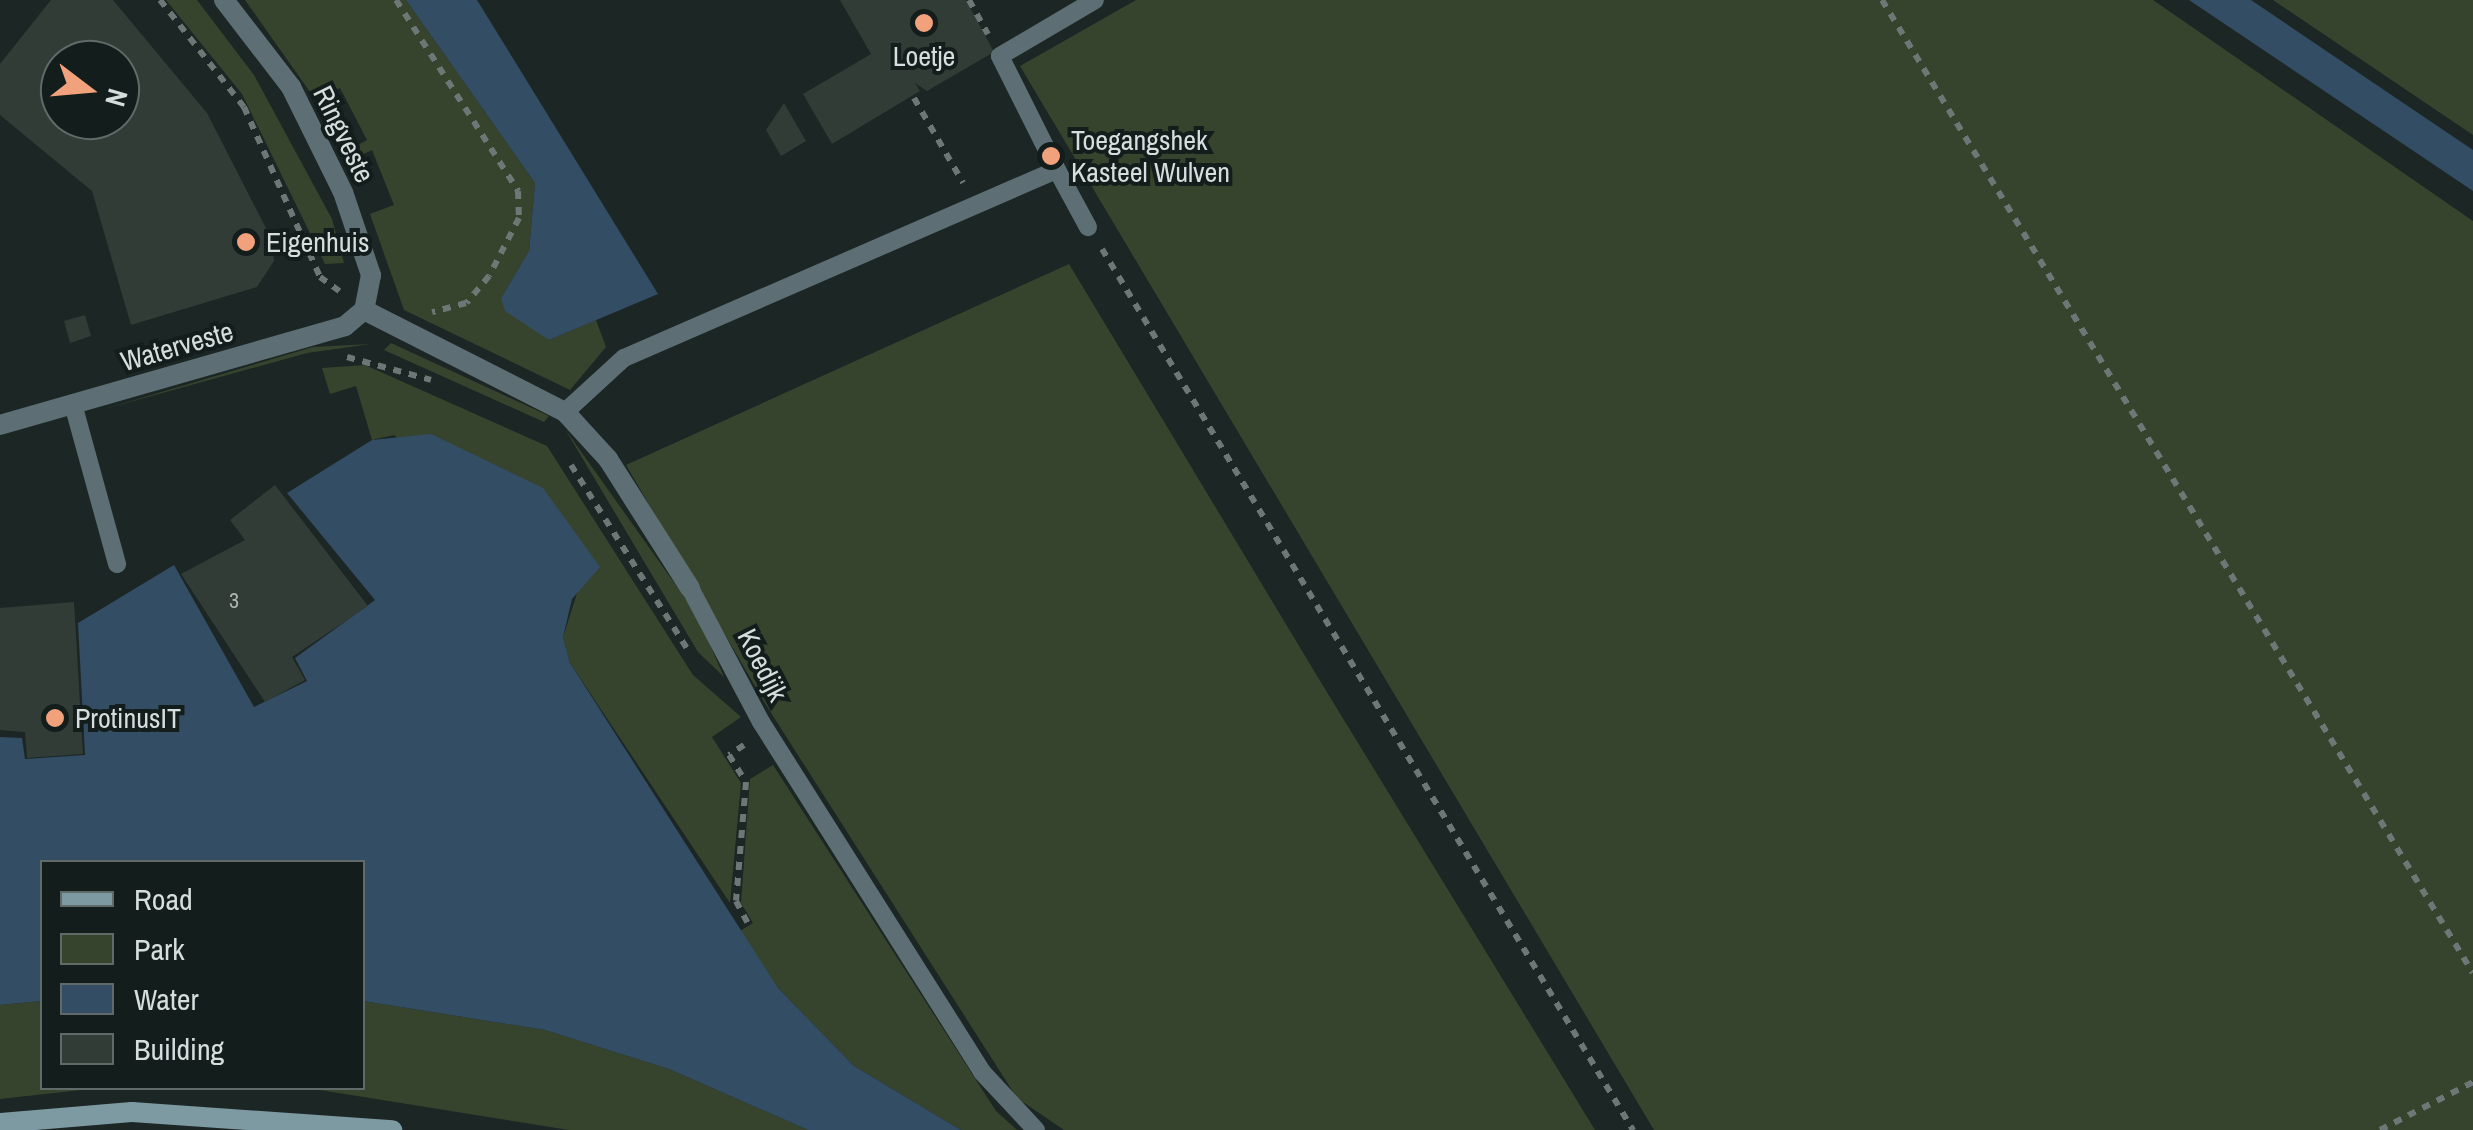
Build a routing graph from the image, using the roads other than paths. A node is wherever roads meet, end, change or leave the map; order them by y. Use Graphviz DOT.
graph roads {
  1 [pos="224,0"];
  2 [pos="1095,0"];
  3 [pos="1058,170"];
  4 [pos="1088,227"];
  5 [pos="364,310"];
  6 [pos="73,404"];
  7 [pos="565,412"];
  8 [pos="0,425"];
  9 [pos="117,564"];
  10 [pos="690,588"];
  11 [pos="0,1124"];
  12 [pos="392,1130"];
  13 [pos="1036,1130"];
  1 -- 5 [label="street, Ringveste"];
  2 -- 3 [label="lane"];
  3 -- 4 [label="lane"];
  3 -- 7 [label="lane"];
  5 -- 6 [label="street, Waterveste"];
  5 -- 7 [label="street, Koedijk"];
  6 -- 8 [label="street, Waterveste"];
  6 -- 9 [label="lane"];
  7 -- 10 [label="street, Koedijk"];
  10 -- 13 [label="lane, Koedijk"];
  11 -- 12 [label="main road"];
}
